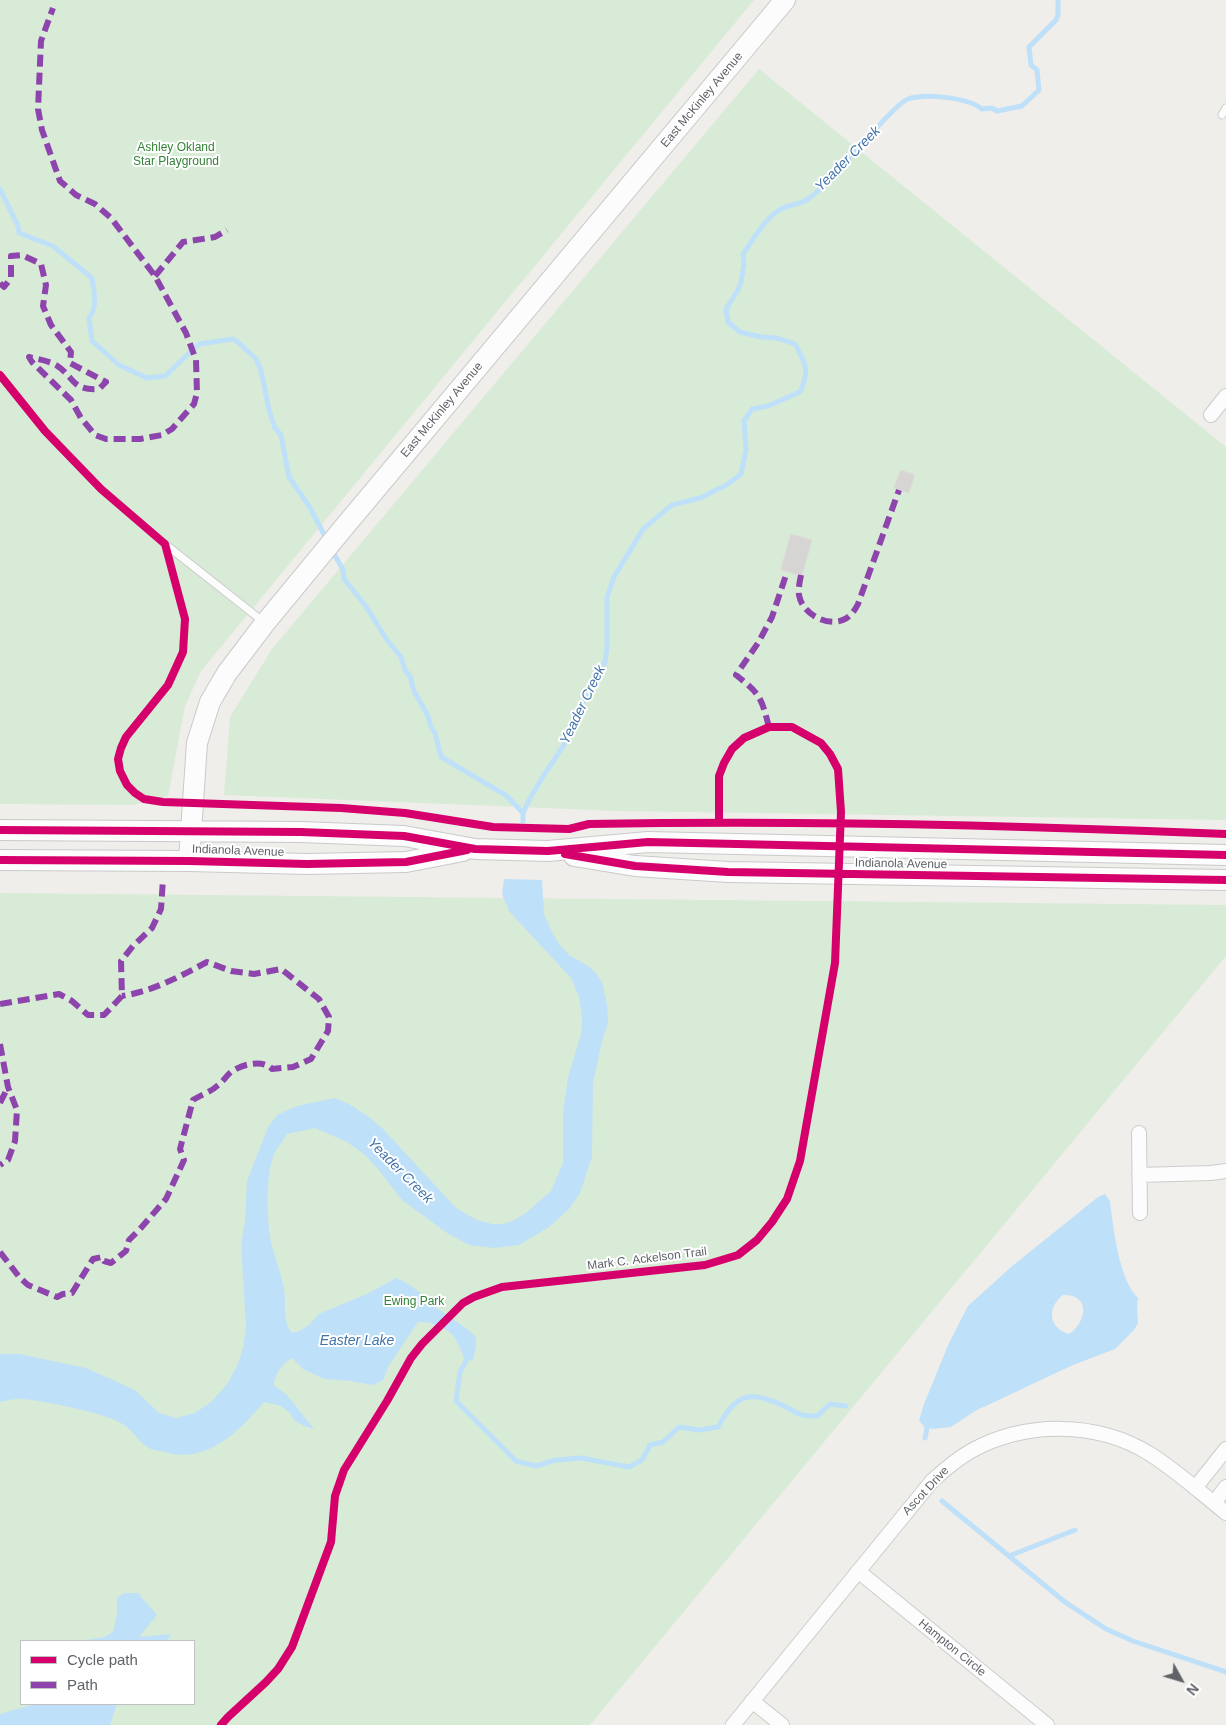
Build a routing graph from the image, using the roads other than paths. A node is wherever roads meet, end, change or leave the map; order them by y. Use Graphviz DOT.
graph roads {
  1 [pos="785,0"];
  2 [pos="1226,108"];
  3 [pos="1222,115"];
  4 [pos="1226,396"];
  5 [pos="1211,415"];
  6 [pos="165,544"];
  7 [pos="265,623"];
  8 [pos="0,830"];
  9 [pos="190,832"];
  10 [pos="475,849"];
  11 [pos="548,851"];
  12 [pos="1226,855"];
  13 [pos="0,860"];
  14 [pos="189,861"];
  15 [pos="1226,880"];
  16 [pos="1139,1132"];
  17 [pos="1226,1170"];
  18 [pos="1139,1175"];
  19 [pos="1140,1213"];
  20 [pos="1226,1449"];
  21 [pos="1195,1488"];
  22 [pos="1226,1488"];
  23 [pos="1214,1503"];
  24 [pos="1226,1513"];
  25 [pos="858,1571"];
  26 [pos="752,1701"];
  27 [pos="733,1725"];
  28 [pos="782,1725"];
  29 [pos="1047,1725"];
  1 -- 7 [label="main road, East McKinley Avenue"];
  2 -- 3 [label="lane"];
  4 -- 5 [label="street"];
  6 -- 7 [label="lane"];
  7 -- 9 [label="main road, East McKinley Avenue"];
  8 -- 9 [label="main road, Indianola Avenue"];
  9 -- 10 [label="main road, Indianola Avenue"];
  9 -- 14 [label="main road, East McKinley Avenue"];
  10 -- 11 [label="main road, Indianola Avenue"];
  10 -- 14 [label="main road, Indianola Avenue"];
  11 -- 12 [label="main road, Indianola Avenue"];
  11 -- 15 [label="main road, Indianola Avenue"];
  13 -- 14 [label="main road, Indianola Avenue"];
  16 -- 18 [label="street"];
  17 -- 18 [label="street"];
  18 -- 19 [label="street"];
  20 -- 21 [label="street"];
  21 -- 23 [label="street, Ascot Drive"];
  21 -- 25 [label="street, Ascot Drive"];
  22 -- 23 [label="street"];
  23 -- 24 [label="street, Ascot Drive"];
  25 -- 26 [label="street, Ascot Drive"];
  25 -- 29 [label="street, Hampton Circle"];
  26 -- 27 [label="street, Ascot Drive"];
  26 -- 28 [label="street"];
}
